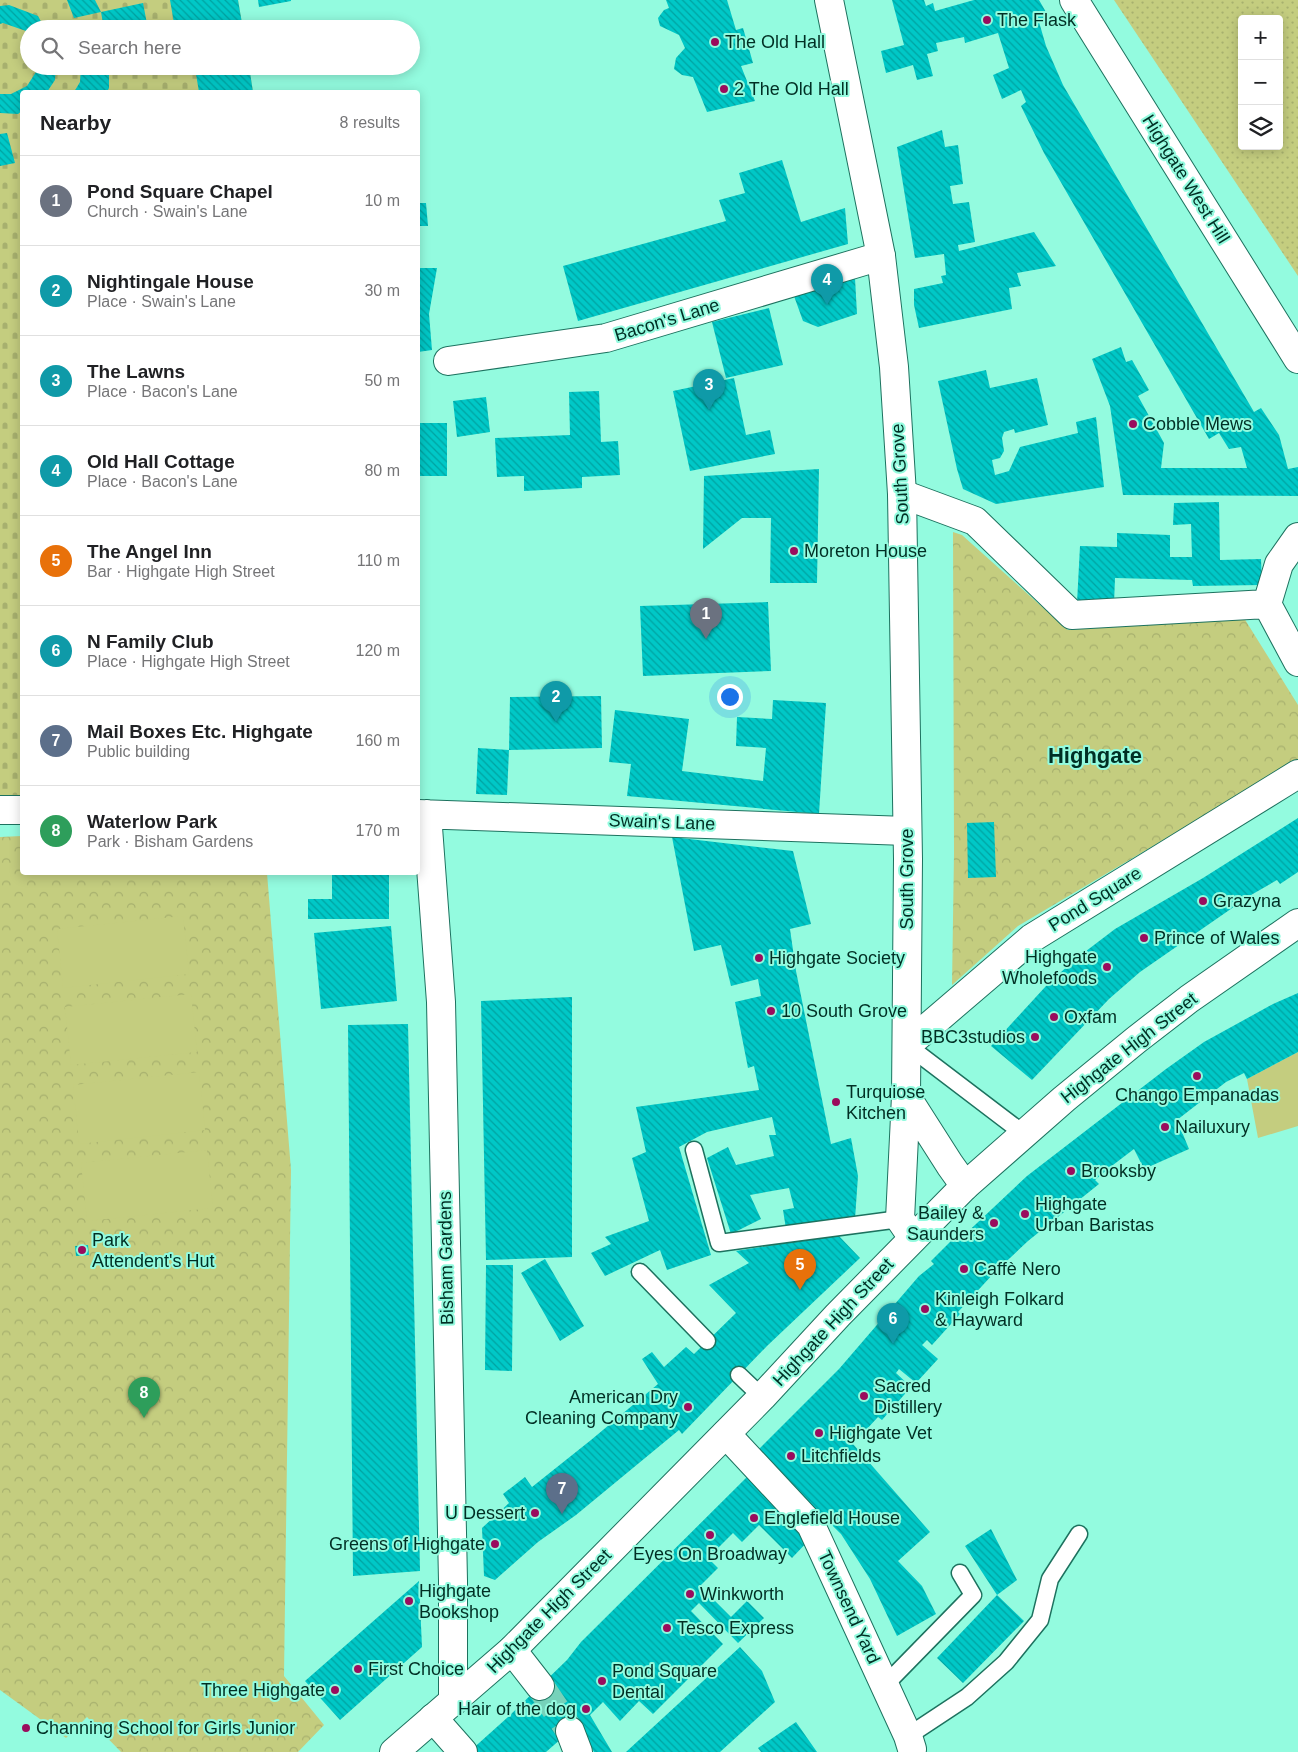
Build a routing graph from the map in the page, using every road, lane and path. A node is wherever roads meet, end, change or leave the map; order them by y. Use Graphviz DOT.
graph roads {
  1 [pos="830,0"];
  2 [pos="1074,0"];
  3 [pos="881,256"];
  4 [pos="1298,359"];
  5 [pos="448,361"];
  6 [pos="902,494"];
  7 [pos="1298,537"];
  8 [pos="1267,604"];
  9 [pos="1298,662"];
  10 [pos="1298,774"];
  11 [pos="0,810"];
  12 [pos="20,810"];
  13 [pos="422,814"];
  14 [pos="907,831"];
  15 [pos="1298,923"];
  16 [pos="907,1045"];
  17 [pos="906,1096"];
  18 [pos="1024,1134"];
  19 [pos="694,1150"];
  20 [pos="965,1186"];
  21 [pos="907,1228"];
  22 [pos="640,1272"];
  23 [pos="706,1341"];
  24 [pos="739,1375"];
  25 [pos="762,1397"];
  26 [pos="726,1434"];
  27 [pos="1079,1534"];
  28 [pos="960,1573"];
  29 [pos="512,1650"];
  30 [pos="885,1685"];
  31 [pos="540,1686"];
  32 [pos="443,1710"];
  33 [pos="910,1743"];
  34 [pos="394,1752"];
  35 [pos="463,1752"];
  1 -- 3 [label="street, South Grove"];
  2 -- 4 [label="street, Highgate West Hill"];
  3 -- 5 [label="street, Bacon's Lane"];
  3 -- 6 [label="street, South Grove"];
  6 -- 8 [label="street"];
  6 -- 14 [label="street, South Grove"];
  7 -- 8 [label="street"];
  8 -- 9 [label="street"];
  10 -- 16 [label="street, Pond Square"];
  11 -- 12 [label="street"];
  13 -- 14 [label="street, Swain's Lane"];
  13 -- 32 [label="street, Bisham Gardens"];
  14 -- 16 [label="street, South Grove"];
  15 -- 18 [label="street, Highgate High Street"];
  16 -- 17 [label="street, South Grove"];
  16 -- 18 [label="lane"];
  17 -- 20 [label="street"];
  17 -- 21 [label="street, South Grove"];
  18 -- 20 [label="street, Highgate High Street"];
  19 -- 21 [label="lane"];
  20 -- 21 [label="street, Highgate High Street"];
  21 -- 25 [label="street, Highgate High Street"];
  22 -- 23 [label="lane"];
  24 -- 25 [label="lane"];
  25 -- 26 [label="street, Highgate High Street"];
  26 -- 29 [label="street, Highgate High Street"];
  26 -- 30 [label="street, Townsend Yard"];
  27 -- 33 [label="lane"];
  28 -- 30 [label="lane"];
  29 -- 31 [label="street"];
  29 -- 32 [label="street, Highgate High Street"];
  30 -- 33 [label="street, Townsend Yard"];
  32 -- 34 [label="street, Highgate High Street"];
  32 -- 35 [label="street"];
}
